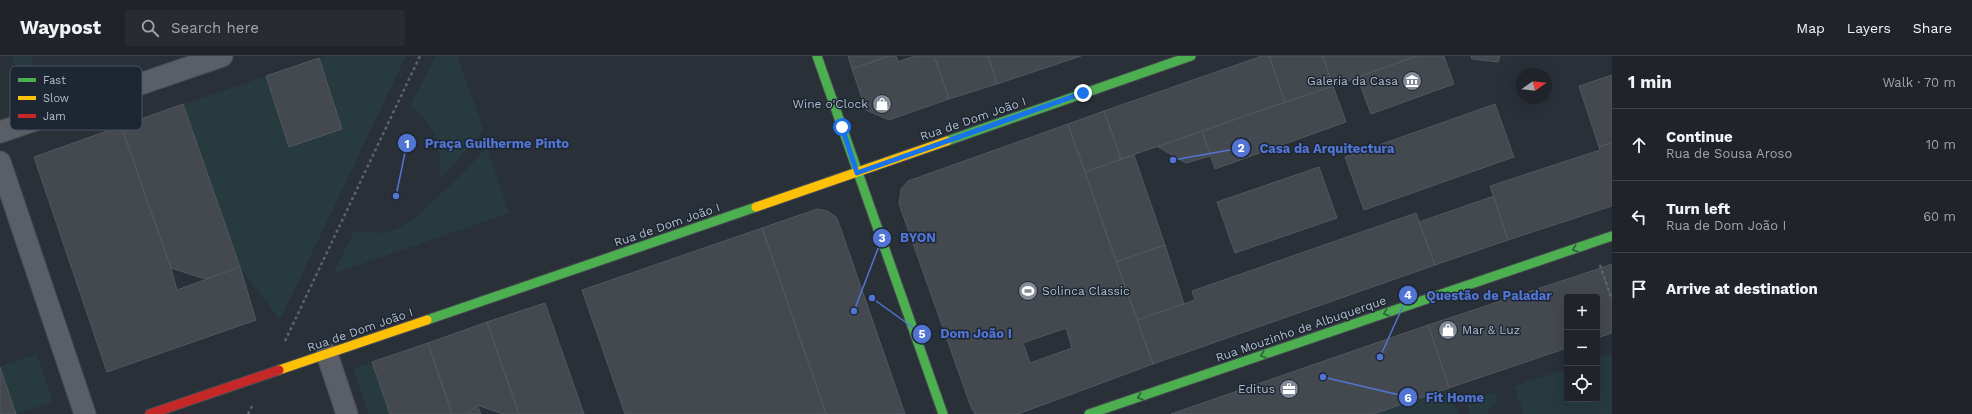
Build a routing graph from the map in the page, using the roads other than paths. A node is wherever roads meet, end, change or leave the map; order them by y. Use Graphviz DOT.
graph roads {
  1 [pos="222,56"];
  2 [pos="817,56"];
  3 [pos="1190,56"];
  4 [pos="142,83"];
  5 [pos="10,129"];
  6 [pos="0,132"];
  7 [pos="0,162"];
  8 [pos="857,173"];
  9 [pos="1612,236"];
  10 [pos="327,354"];
  11 [pos="85,414"];
  12 [pos="150,414"];
  13 [pos="347,414"];
  14 [pos="943,414"];
  15 [pos="1090,414"];
  1 -- 4 [label="street"];
  2 -- 8 [label="street"];
  3 -- 8 [label="street, Rua de Dom João I"];
  5 -- 6 [label="street"];
  7 -- 11 [label="street"];
  8 -- 10 [label="street, Rua de Dom João I"];
  8 -- 14 [label="street"];
  9 -- 15 [label="street, Rua Mouzinho de Albuquerque, one-way"];
  10 -- 12 [label="street, Rua de Dom João I"];
  10 -- 13 [label="street"];
}
